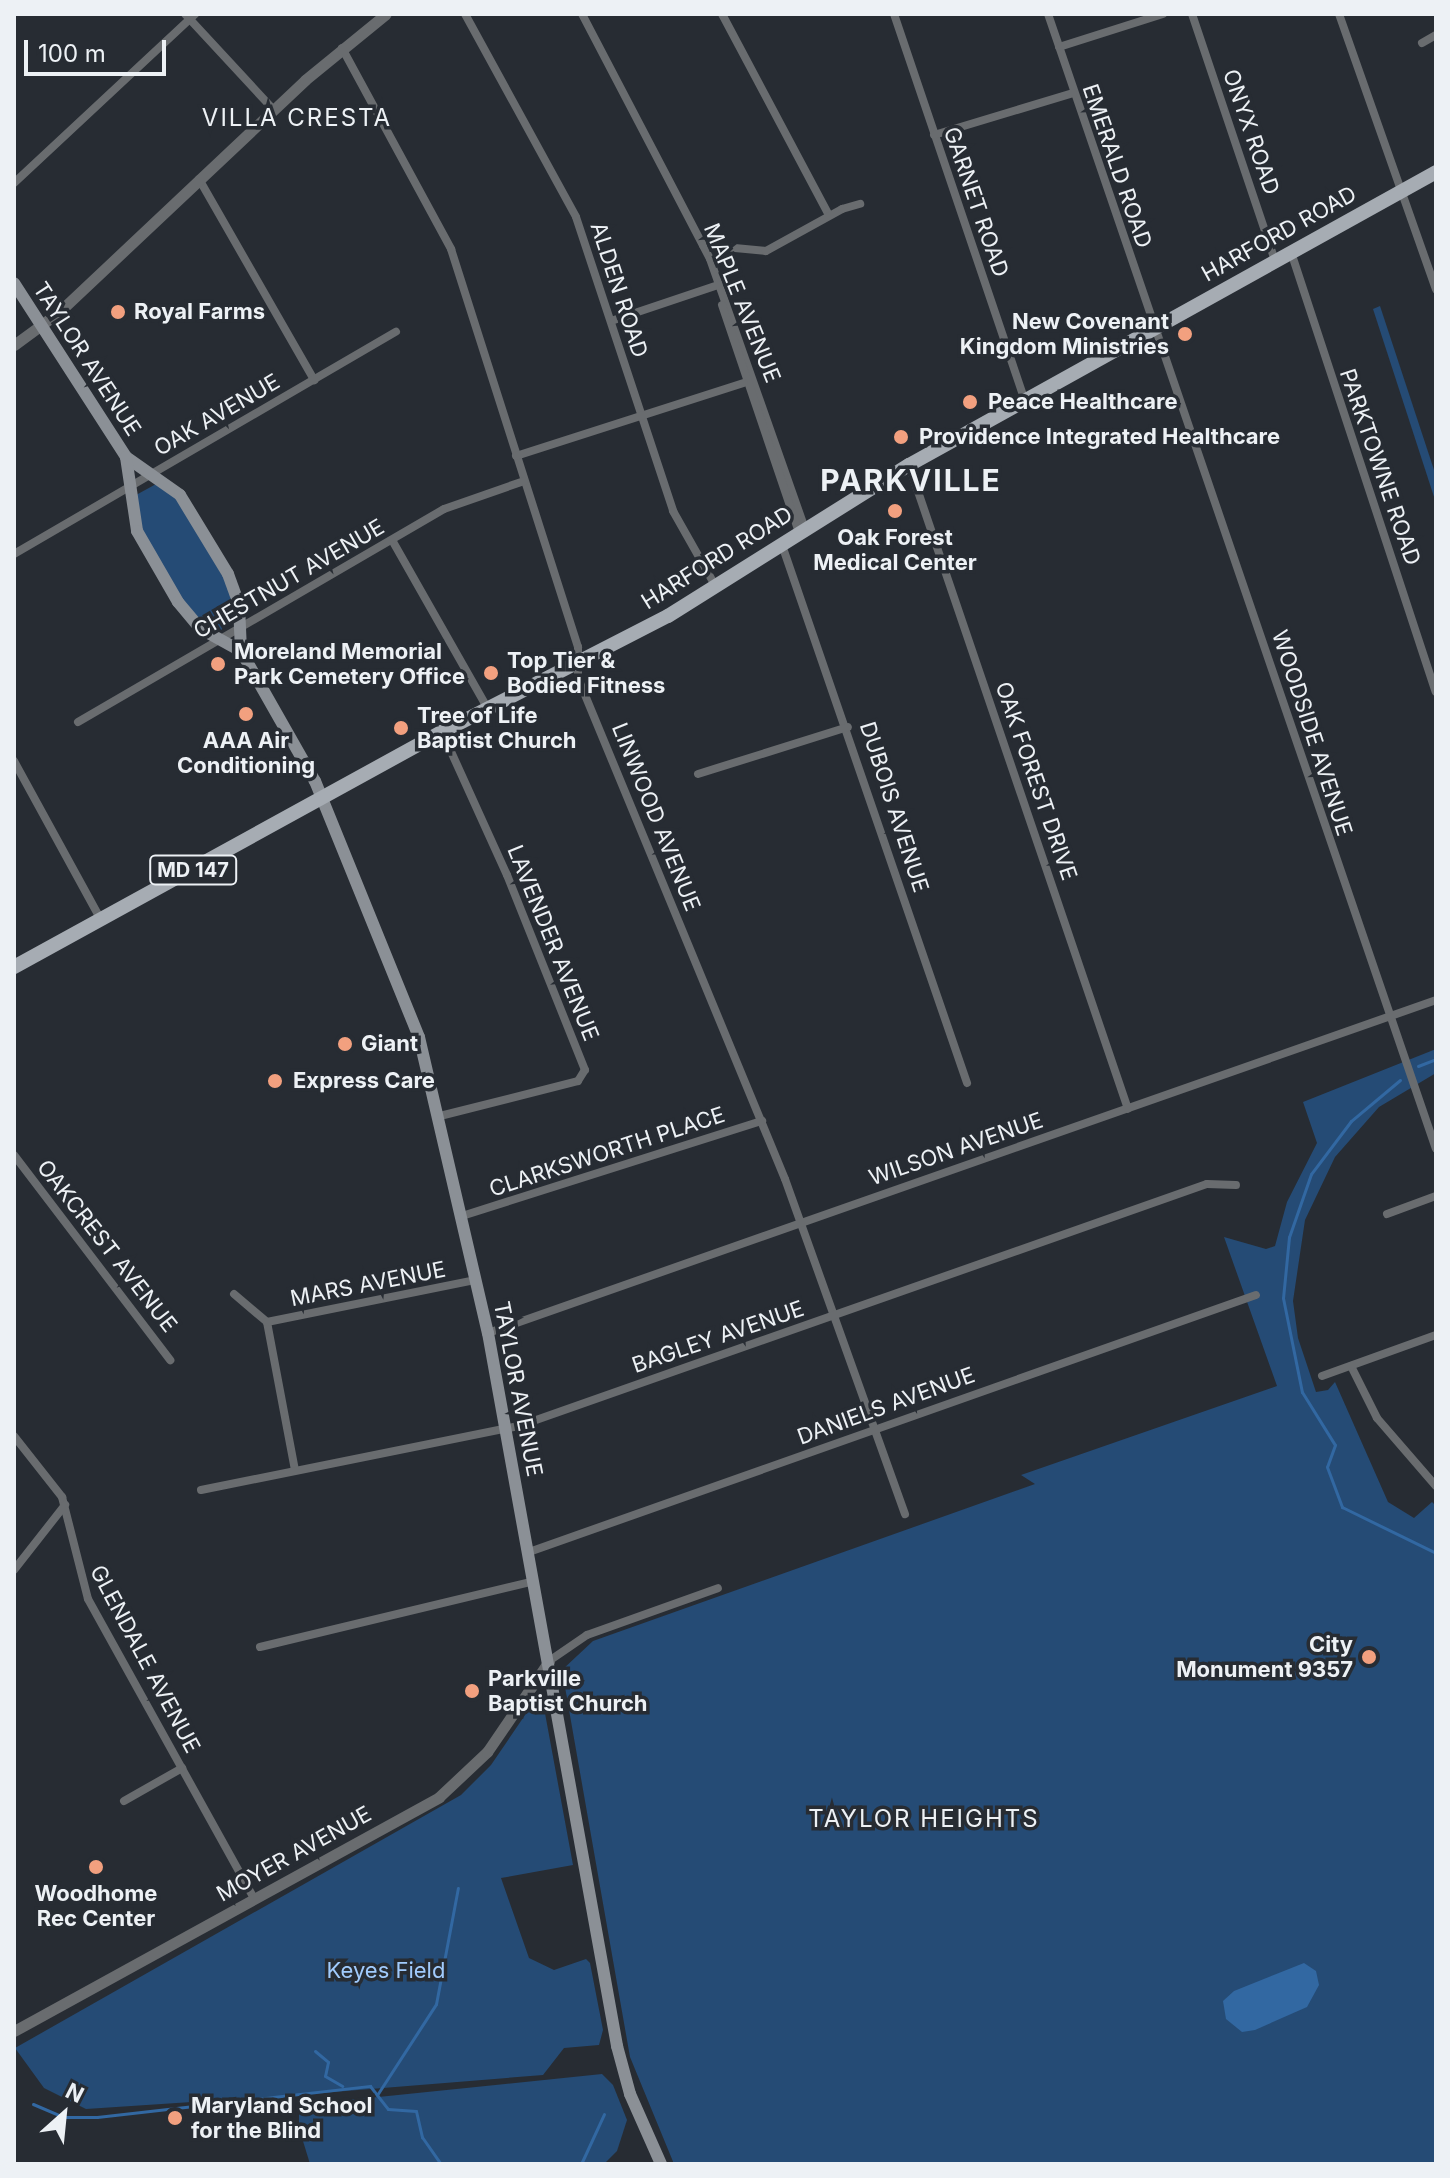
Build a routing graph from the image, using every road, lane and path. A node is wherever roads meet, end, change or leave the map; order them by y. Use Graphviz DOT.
graph roads {
  1 [pos="386,14"];
  2 [pos="465,14"];
  3 [pos="582,14"];
  4 [pos="722,14"];
  5 [pos="894,14"];
  6 [pos="1048,14"];
  7 [pos="1163,14"];
  8 [pos="1192,14"];
  9 [pos="1339,14"];
  10 [pos="190,16"];
  11 [pos="1436,35"];
  12 [pos="1422,43"];
  13 [pos="1059,47"];
  14 [pos="342,48"];
  15 [pos="1073,93"];
  16 [pos="273,109"];
  17 [pos="934,135"];
  18 [pos="1436,172"];
  19 [pos="199,179"];
  20 [pos="14,183"];
  21 [pos="1401,191"];
  22 [pos="860,204"];
  23 [pos="829,215"];
  24 [pos="703,245"];
  25 [pos="1291,252"];
  26 [pos="1275,261"];
  27 [pos="14,283"];
  28 [pos="718,285"];
  29 [pos="1436,289"];
  30 [pos="611,321"];
  31 [pos="42,326"];
  32 [pos="1155,328"];
  33 [pos="396,332"];
  34 [pos="14,345"];
  35 [pos="743,361"];
  36 [pos="314,380"];
  37 [pos="744,383"];
  38 [pos="1025,400"];
  39 [pos="641,416"];
  40 [pos="516,456"];
  41 [pos="126,457"];
  42 [pos="909,465"];
  43 [pos="151,474"];
  44 [pos="524,481"];
  45 [pos="129,487"];
  46 [pos="802,531"];
  47 [pos="392,540"];
  48 [pos="782,545"];
  49 [pos="14,554"];
  50 [pos="717,587"];
  51 [pos="240,628"];
  52 [pos="220,640"];
  53 [pos="241,651"];
  54 [pos="578,664"];
  55 [pos="1436,692"];
  56 [pos="488,709"];
  57 [pos="78,722"];
  58 [pos="848,727"];
  59 [pos="442,732"];
  60 [pos="14,761"];
  61 [pos="698,774"];
  62 [pos="323,797"];
  63 [pos="101,920"];
  64 [pos="14,967"];
  65 [pos="1436,1000"];
  66 [pos="1388,1017"];
  67 [pos="967,1083"];
  68 [pos="1128,1109"];
  69 [pos="440,1116"];
  70 [pos="762,1121"];
  71 [pos="1436,1149"];
  72 [pos="14,1155"];
  73 [pos="1236,1185"];
  74 [pos="1436,1196"];
  75 [pos="1387,1214"];
  76 [pos="462,1216"];
  77 [pos="802,1222"];
  78 [pos="476,1280"];
  79 [pos="234,1294"];
  80 [pos="1256,1295"];
  81 [pos="835,1316"];
  82 [pos="267,1322"];
  83 [pos="488,1333"];
  84 [pos="1436,1335"];
  85 [pos="170,1360"];
  86 [pos="1351,1366"];
  87 [pos="1322,1376"];
  88 [pos="506,1428"];
  89 [pos="875,1429"];
  90 [pos="14,1436"];
  91 [pos="295,1470"];
  92 [pos="1436,1486"];
  93 [pos="201,1490"];
  94 [pos="65,1505"];
  95 [pos="905,1514"];
  96 [pos="529,1552"];
  97 [pos="14,1570"];
  98 [pos="534,1581"];
  99 [pos="718,1588"];
  100 [pos="260,1647"];
  101 [pos="549,1661"];
  102 [pos="182,1768"];
  103 [pos="124,1801"];
  104 [pos="254,1898"];
  105 [pos="14,2031"];
  106 [pos="661,2164"];
  1 -- 14 [label="street"];
  2 -- 30 [label="street, ALDEN ROAD"];
  3 -- 24 [label="street, MAPLE AVENUE"];
  4 -- 23 [label="street"];
  5 -- 17 [label="street, GARNET ROAD"];
  6 -- 13 [label="street, EMERALD ROAD"];
  7 -- 13 [label="street"];
  8 -- 26 [label="street, ONYX ROAD"];
  9 -- 21 [label="street"];
  10 -- 16 [label="street"];
  10 -- 20 [label="street"];
  11 -- 12 [label="street"];
  13 -- 15 [label="street, EMERALD ROAD"];
  14 -- 16 [label="street"];
  14 -- 40 [label="street, LINWOOD AVENUE"];
  15 -- 17 [label="street"];
  15 -- 32 [label="street, EMERALD ROAD"];
  16 -- 19 [label="street"];
  17 -- 38 [label="street, GARNET ROAD"];
  18 -- 21 [label="main road, HARFORD ROAD / MD 147"];
  19 -- 31 [label="street"];
  19 -- 36 [label="street"];
  21 -- 25 [label="main road, HARFORD ROAD / MD 147"];
  21 -- 29 [label="street"];
  22 -- 23 [label="street"];
  23 -- 24 [label="street"];
  24 -- 28 [label="street, MAPLE AVENUE"];
  25 -- 26 [label="main road, HARFORD ROAD / MD 147"];
  25 -- 55 [label="street, PARKTOWNE ROAD"];
  26 -- 32 [label="main road, HARFORD ROAD / MD 147"];
  27 -- 31 [label="main road, TAYLOR AVENUE"];
  28 -- 30 [label="street"];
  28 -- 35 [label="street, MAPLE AVENUE"];
  30 -- 39 [label="street, ALDEN ROAD"];
  31 -- 34 [label="street"];
  31 -- 41 [label="main road, TAYLOR AVENUE"];
  32 -- 38 [label="main road, HARFORD ROAD / MD 147"];
  32 -- 66 [label="street, WOODSIDE AVENUE"];
  33 -- 36 [label="street, OAK AVENUE"];
  35 -- 37 [label="street"];
  35 -- 46 [label="street, MAPLE AVENUE"];
  36 -- 43 [label="street, OAK AVENUE"];
  37 -- 39 [label="street"];
  37 -- 46 [label="street"];
  38 -- 42 [label="main road, HARFORD ROAD / MD 147"];
  39 -- 40 [label="street"];
  39 -- 50 [label="street, ALDEN ROAD"];
  40 -- 44 [label="street, LINWOOD AVENUE"];
  41 -- 43 [label="main road, TAYLOR AVENUE"];
  41 -- 45 [label="main road, TAYLOR AVENUE"];
  42 -- 46 [label="main road, HARFORD ROAD / MD 147"];
  42 -- 68 [label="street, OAK FOREST DRIVE"];
  43 -- 45 [label="street, OAK AVENUE"];
  43 -- 51 [label="main road, TAYLOR AVENUE"];
  44 -- 47 [label="street, CHESTNUT AVENUE"];
  44 -- 54 [label="street, LINWOOD AVENUE"];
  45 -- 49 [label="street, OAK AVENUE"];
  45 -- 52 [label="main road, TAYLOR AVENUE"];
  46 -- 48 [label="main road, HARFORD ROAD / MD 147"];
  47 -- 51 [label="street, CHESTNUT AVENUE"];
  47 -- 56 [label="street"];
  48 -- 50 [label="main road, HARFORD ROAD / MD 147"];
  48 -- 58 [label="street, DUBOIS AVENUE"];
  50 -- 54 [label="main road, HARFORD ROAD / MD 147"];
  51 -- 52 [label="street, CHESTNUT AVENUE"];
  51 -- 53 [label="main road, TAYLOR AVENUE"];
  52 -- 53 [label="main road, TAYLOR AVENUE"];
  52 -- 57 [label="street, CHESTNUT AVENUE"];
  53 -- 62 [label="main road, TAYLOR AVENUE"];
  54 -- 56 [label="main road, HARFORD ROAD / MD 147"];
  54 -- 70 [label="street, LINWOOD AVENUE"];
  56 -- 59 [label="main road, HARFORD ROAD / MD 147"];
  58 -- 61 [label="street"];
  58 -- 67 [label="street, DUBOIS AVENUE"];
  59 -- 62 [label="main road, HARFORD ROAD / MD 147"];
  59 -- 69 [label="street, LAVENDER AVENUE"];
  60 -- 63 [label="street"];
  62 -- 63 [label="main road, HARFORD ROAD / MD 147"];
  62 -- 69 [label="main road, TAYLOR AVENUE"];
  63 -- 64 [label="main road, HARFORD ROAD / MD 147"];
  65 -- 66 [label="street, WILSON AVENUE"];
  66 -- 68 [label="street, WILSON AVENUE"];
  66 -- 71 [label="street, WOODSIDE AVENUE"];
  68 -- 77 [label="street, WILSON AVENUE"];
  69 -- 76 [label="main road, TAYLOR AVENUE"];
  70 -- 76 [label="street, CLARKSWORTH PLACE"];
  70 -- 77 [label="street, LINWOOD AVENUE"];
  72 -- 85 [label="street, OAKCREST AVENUE"];
  73 -- 81 [label="street, BAGLEY AVENUE"];
  74 -- 75 [label="street"];
  76 -- 78 [label="main road, TAYLOR AVENUE"];
  77 -- 81 [label="street, LINWOOD AVENUE"];
  77 -- 83 [label="street, WILSON AVENUE"];
  78 -- 82 [label="street, MARS AVENUE"];
  78 -- 83 [label="main road, TAYLOR AVENUE"];
  79 -- 82 [label="street"];
  80 -- 89 [label="street, DANIELS AVENUE"];
  81 -- 88 [label="street, BAGLEY AVENUE"];
  81 -- 89 [label="street, LINWOOD AVENUE"];
  82 -- 91 [label="street"];
  83 -- 88 [label="main road, TAYLOR AVENUE"];
  84 -- 86 [label="street"];
  86 -- 87 [label="street"];
  86 -- 92 [label="street"];
  88 -- 91 [label="street, BAGLEY AVENUE"];
  88 -- 96 [label="main road, TAYLOR AVENUE"];
  89 -- 95 [label="street, LINWOOD AVENUE"];
  89 -- 96 [label="street, DANIELS AVENUE"];
  90 -- 94 [label="street, GLENDALE AVENUE"];
  91 -- 93 [label="street, BAGLEY AVENUE"];
  94 -- 97 [label="street"];
  94 -- 102 [label="street, GLENDALE AVENUE"];
  96 -- 98 [label="main road, TAYLOR AVENUE"];
  98 -- 100 [label="street"];
  98 -- 101 [label="main road, TAYLOR AVENUE"];
  99 -- 101 [label="street"];
  101 -- 104 [label="street, MOYER AVENUE"];
  101 -- 106 [label="main road, TAYLOR AVENUE"];
  102 -- 103 [label="street"];
  102 -- 104 [label="street, GLENDALE AVENUE"];
  104 -- 105 [label="street, MOYER AVENUE"];
}
